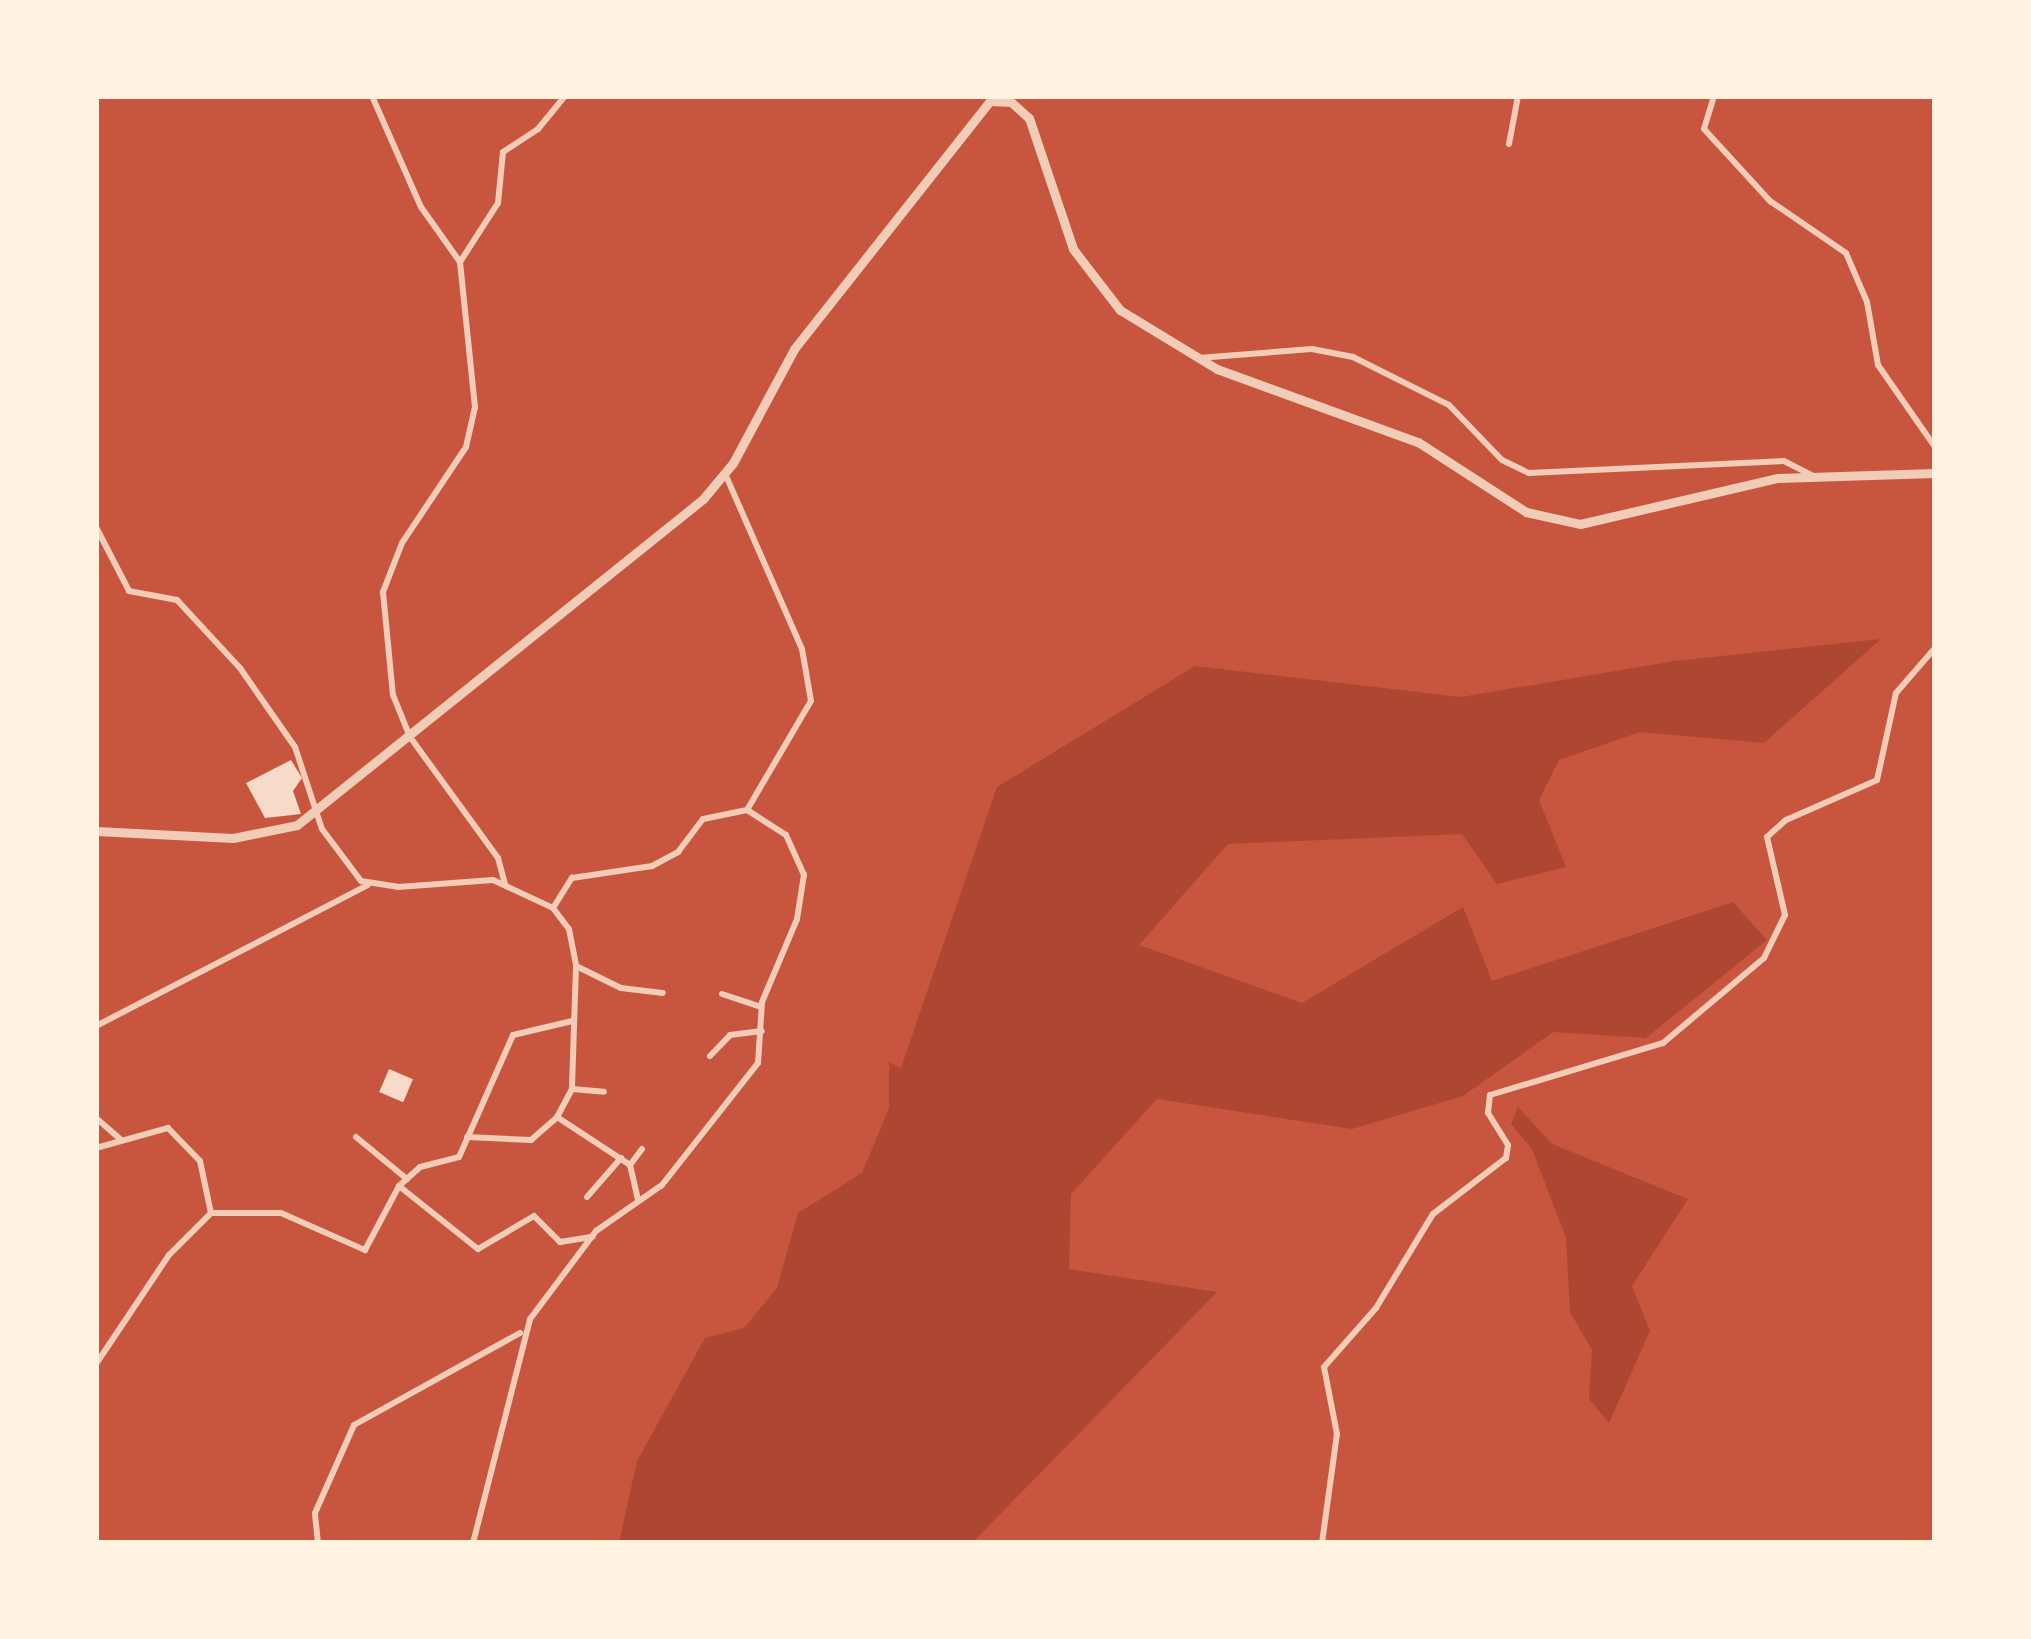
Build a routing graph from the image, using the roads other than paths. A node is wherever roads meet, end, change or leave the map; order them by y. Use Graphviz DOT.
graph roads {
  1 [pos="372,96"];
  2 [pos="565,96"];
  3 [pos="1518,96"];
  4 [pos="1714,96"];
  5 [pos="998,98"];
  6 [pos="1509,144"];
  7 [pos="460,262"];
  8 [pos="1198,358"];
  9 [pos="1935,447"];
  10 [pos="1935,473"];
  11 [pos="725,475"];
  12 [pos="1812,475"];
  13 [pos="96,527"];
  14 [pos="1935,647"];
  15 [pos="410,737"];
  16 [pos="747,810"];
  17 [pos="314,814"];
  18 [pos="96,831"];
  19 [pos="505,884"];
  20 [pos="368,886"];
  21 [pos="553,908"];
  22 [pos="576,966"];
  23 [pos="663,993"];
  24 [pos="722,994"];
  25 [pos="761,1006"];
  26 [pos="572,1021"];
  27 [pos="96,1026"];
  28 [pos="762,1031"];
  29 [pos="710,1056"];
  30 [pos="572,1089"];
  31 [pos="604,1091"];
  32 [pos="557,1117"];
  33 [pos="96,1118"];
  34 [pos="356,1137"];
  35 [pos="467,1137"];
  36 [pos="120,1139"];
  37 [pos="96,1148"];
  38 [pos="643,1149"];
  39 [pos="621,1158"];
  40 [pos="630,1165"];
  41 [pos="407,1179"];
  42 [pos="399,1186"];
  43 [pos="587,1197"];
  44 [pos="638,1201"];
  45 [pos="211,1213"];
  46 [pos="592,1237"];
  47 [pos="523,1331"];
  48 [pos="96,1364"];
  49 [pos="318,1543"];
  50 [pos="473,1543"];
  51 [pos="1322,1543"];
  1 -- 7 [label="street"];
  2 -- 7 [label="street"];
  3 -- 6 [label="street"];
  4 -- 9 [label="street"];
  5 -- 8 [label="street"];
  5 -- 11 [label="street"];
  7 -- 15 [label="street"];
  8 -- 12 [label="street"];
  8 -- 12 [label="street"];
  10 -- 12 [label="street"];
  11 -- 15 [label="street"];
  11 -- 16 [label="street"];
  13 -- 17 [label="street"];
  14 -- 51 [label="street"];
  15 -- 17 [label="street"];
  15 -- 19 [label="street"];
  16 -- 21 [label="street"];
  16 -- 25 [label="street"];
  17 -- 18 [label="street"];
  17 -- 20 [label="street"];
  19 -- 20 [label="street"];
  19 -- 21 [label="street"];
  20 -- 27 [label="street"];
  21 -- 22 [label="street"];
  22 -- 23 [label="street"];
  22 -- 26 [label="street"];
  24 -- 25 [label="street"];
  25 -- 28 [label="street"];
  26 -- 30 [label="street"];
  26 -- 35 [label="street"];
  28 -- 29 [label="street"];
  28 -- 44 [label="street"];
  30 -- 31 [label="street"];
  30 -- 32 [label="street"];
  32 -- 35 [label="street"];
  32 -- 39 [label="street"];
  33 -- 36 [label="street"];
  34 -- 41 [label="street"];
  35 -- 41 [label="street"];
  36 -- 37 [label="street"];
  36 -- 45 [label="street"];
  38 -- 40 [label="street"];
  39 -- 40 [label="street"];
  39 -- 43 [label="street"];
  40 -- 44 [label="street"];
  41 -- 42 [label="street"];
  42 -- 45 [label="street"];
  42 -- 46 [label="street"];
  44 -- 46 [label="street"];
  45 -- 48 [label="street"];
  46 -- 47 [label="street"];
  47 -- 49 [label="street"];
  47 -- 50 [label="street"];
}
